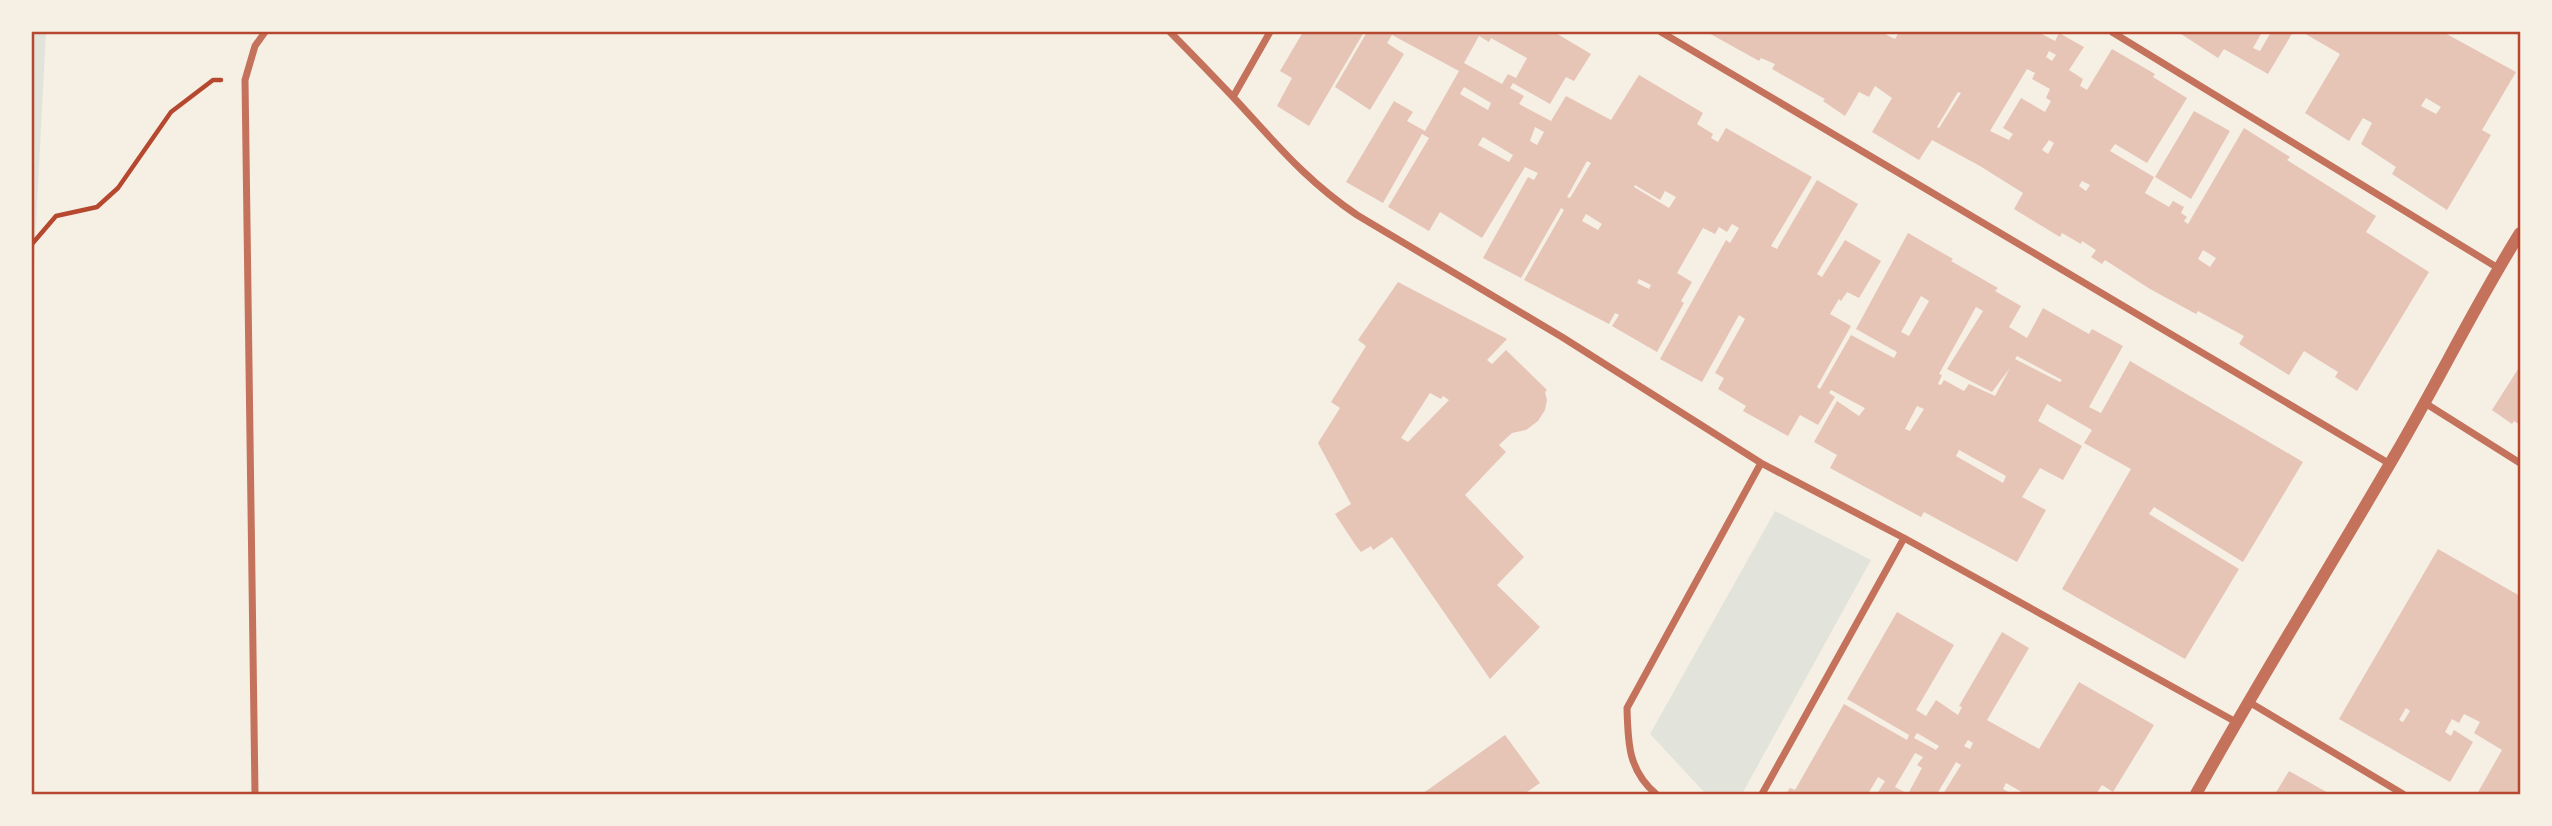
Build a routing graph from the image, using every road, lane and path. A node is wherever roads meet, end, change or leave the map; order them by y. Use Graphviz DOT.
graph roads {
  1 [pos="265,32"];
  2 [pos="1170,32"];
  3 [pos="1270,32"];
  4 [pos="1661,32"];
  5 [pos="2112,32"];
  6 [pos="245,80"];
  7 [pos="1233,97"];
  8 [pos="2521,233"];
  9 [pos="32,244"];
  10 [pos="2498,268"];
  11 [pos="2425,403"];
  12 [pos="1761,463"];
  13 [pos="2521,463"];
  14 [pos="2390,464"];
  15 [pos="1904,538"];
  16 [pos="2249,702"];
  17 [pos="2236,722"];
  18 [pos="255,794"];
  19 [pos="1656,794"];
  20 [pos="1762,794"];
  21 [pos="2196,794"];
  22 [pos="2403,794"];
  1 -- 6 [label="street"];
  2 -- 7 [label="street"];
  3 -- 7 [label="street"];
  4 -- 14 [label="street"];
  5 -- 10 [label="street"];
  6 -- 9 [label="path"];
  6 -- 18 [label="street"];
  7 -- 12 [label="street"];
  8 -- 10 [label="street"];
  10 -- 11 [label="street"];
  11 -- 13 [label="street"];
  11 -- 14 [label="street"];
  12 -- 15 [label="street"];
  12 -- 19 [label="street"];
  14 -- 16 [label="street"];
  15 -- 17 [label="street"];
  15 -- 20 [label="street"];
  16 -- 17 [label="street"];
  16 -- 22 [label="street"];
  17 -- 21 [label="street"];
}
